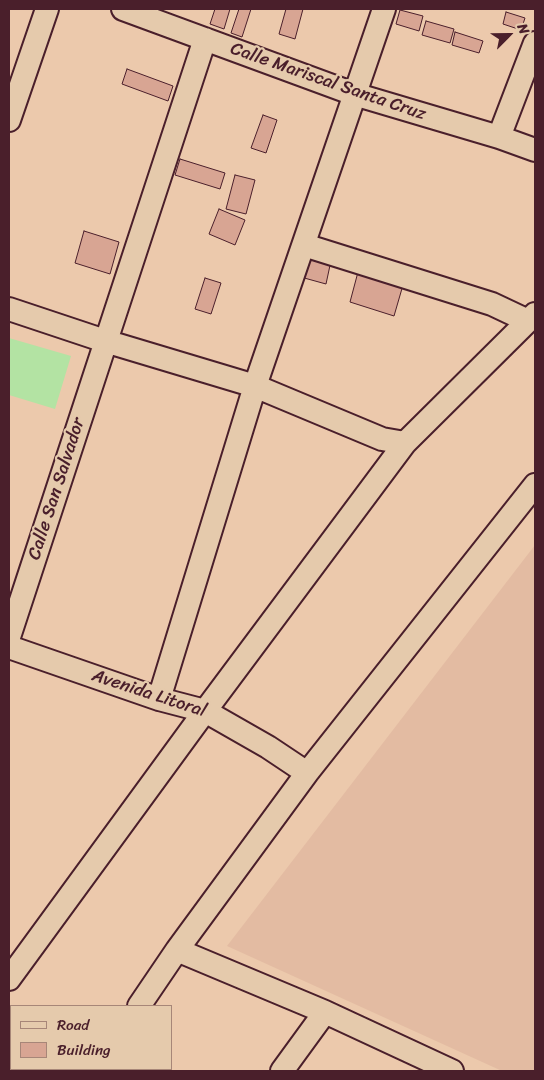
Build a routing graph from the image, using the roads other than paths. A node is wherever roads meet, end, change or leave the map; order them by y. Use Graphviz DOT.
graph roads {
  1 [pos="47,9"];
  2 [pos="123,9"];
  3 [pos="384,9"];
  4 [pos="205,39"];
  5 [pos="535,43"];
  6 [pos="354,94"];
  7 [pos="9,120"];
  8 [pos="499,137"];
  9 [pos="535,150"];
  10 [pos="304,245"];
  11 [pos="9,308"];
  12 [pos="532,317"];
  13 [pos="105,341"];
  14 [pos="254,386"];
  15 [pos="405,443"];
  16 [pos="535,485"];
  17 [pos="9,637"];
  18 [pos="9,647"];
  19 [pos="159,699"];
  20 [pos="205,711"];
  21 [pos="307,773"];
  22 [pos="177,950"];
  23 [pos="9,979"];
  24 [pos="140,1005"];
  25 [pos="325,1012"];
  26 [pos="282,1071"];
  27 [pos="452,1071"];
  1 -- 7 [label="street"];
  2 -- 4 [label="street, Calle Mariscal Santa Cruz"];
  3 -- 6 [label="street"];
  4 -- 6 [label="street, Calle Mariscal Santa Cruz"];
  4 -- 13 [label="street, Calle San Salvador"];
  5 -- 8 [label="street"];
  6 -- 8 [label="street, Calle Mariscal Santa Cruz"];
  6 -- 10 [label="street"];
  8 -- 9 [label="street, Calle Mariscal Santa Cruz"];
  10 -- 12 [label="street"];
  10 -- 14 [label="street"];
  11 -- 13 [label="street"];
  12 -- 15 [label="street"];
  13 -- 14 [label="street"];
  13 -- 17 [label="street, Calle San Salvador"];
  14 -- 15 [label="street"];
  14 -- 19 [label="street"];
  15 -- 20 [label="street"];
  16 -- 21 [label="street"];
  18 -- 19 [label="street, Avenida Litoral"];
  19 -- 20 [label="street, Avenida Litoral"];
  20 -- 21 [label="street, Avenida Litoral"];
  20 -- 23 [label="street"];
  21 -- 22 [label="street"];
  22 -- 24 [label="street"];
  22 -- 25 [label="street"];
  25 -- 26 [label="street"];
  25 -- 27 [label="street"];
}
